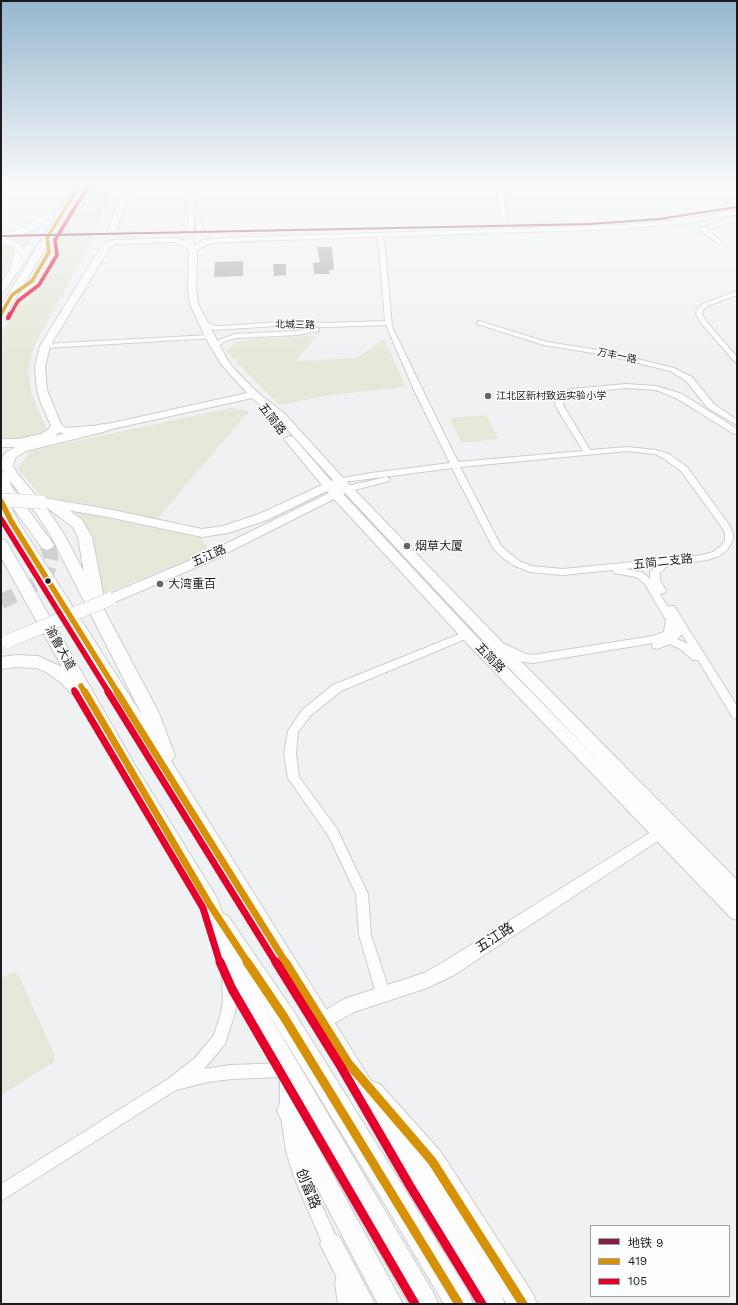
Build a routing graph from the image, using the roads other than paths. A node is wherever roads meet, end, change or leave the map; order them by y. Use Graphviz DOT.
graph roads {
  1 [pos="15,245"];
  2 [pos="29,245"];
  3 [pos="43,245"];
  4 [pos="102,245"];
  5 [pos="109,245"];
  6 [pos="187,245"];
  7 [pos="191,245"];
  8 [pos="201,245"];
  9 [pos="381,245"];
  10 [pos="193,249"];
  11 [pos="102,250"];
  12 [pos="15,269"];
  13 [pos="1,290"];
  14 [pos="737,292"];
  15 [pos="1,314"];
  16 [pos="204,323"];
  17 [pos="479,323"];
  18 [pos="388,325"];
  19 [pos="210,337"];
  20 [pos="45,346"];
  21 [pos="215,347"];
  22 [pos="737,360"];
  23 [pos="254,395"];
  24 [pos="737,423"];
  25 [pos="56,426"];
  26 [pos="103,428"];
  27 [pos="737,432"];
  28 [pos="1,444"];
  29 [pos="588,453"];
  30 [pos="456,468"];
  31 [pos="1,476"];
  32 [pos="338,487"];
  33 [pos="1,501"];
  34 [pos="45,502"];
  35 [pos="202,533"];
  36 [pos="1,544"];
  37 [pos="47,545"];
  38 [pos="207,558"];
  39 [pos="679,560"];
  40 [pos="600,568"];
  41 [pos="99,617"];
  42 [pos="678,618"];
  43 [pos="467,634"];
  44 [pos="655,639"];
  45 [pos="671,640"];
  46 [pos="5,643"];
  47 [pos="495,644"];
  48 [pos="1,663"];
  49 [pos="710,672"];
  50 [pos="528,678"];
  51 [pos="91,704"];
  52 [pos="737,715"];
  53 [pos="179,789"];
  54 [pos="659,833"];
  55 [pos="737,892"];
  56 [pos="210,905"];
  57 [pos="737,912"];
  58 [pos="229,962"];
  59 [pos="383,993"];
  60 [pos="322,1022"];
  61 [pos="348,1063"];
  62 [pos="287,1070"];
  63 [pos="173,1084"];
  64 [pos="287,1110"];
  65 [pos="1,1192"];
  66 [pos="331,1244"];
  67 [pos="418,1294"];
  68 [pos="391,1303"];
  69 [pos="346,1304"];
  70 [pos="363,1304"];
  71 [pos="459,1304"];
  72 [pos="491,1304"];
  73 [pos="523,1304"];
  1 -- 12 [label="main road"];
  2 -- 12 [label="highway"];
  3 -- 15 [label="highway"];
  4 -- 11 [label="main road"];
  5 -- 11 [label="main road"];
  6 -- 10 [label="main road"];
  7 -- 10 [label="main road"];
  8 -- 10 [label="main road"];
  9 -- 18 [label="street"];
  10 -- 16 [label="main road, 五简路"];
  11 -- 20 [label="main road"];
  12 -- 13 [label="highway"];
  14 -- 22 [label="street"];
  16 -- 18 [label="street, 北城三路"];
  16 -- 19 [label="main road, 五简路"];
  17 -- 24 [label="street, 万丰一路"];
  18 -- 21 [label="street, 北城三路"];
  18 -- 30 [label="street"];
  19 -- 20 [label="street"];
  19 -- 21 [label="main road, 五简路"];
  20 -- 25 [label="main road"];
  21 -- 23 [label="main road, 五简路"];
  23 -- 26 [label="main road, 五简路"];
  23 -- 32 [label="main road, 五简路"];
  25 -- 26 [label="main road, 五简路"];
  25 -- 28 [label="highway"];
  26 -- 41 [label="highway"];
  27 -- 29 [label="street"];
  29 -- 30 [label="street, 五简二支路"];
  29 -- 39 [label="street, 五简二支路"];
  30 -- 32 [label="street, 五简二支路"];
  30 -- 40 [label="street, 五简二支路"];
  31 -- 37 [label="highway"];
  32 -- 35 [label="main road, 五江路"];
  32 -- 38 [label="main road, 五江路"];
  32 -- 43 [label="main road, 五简路"];
  32 -- 47 [label="main road, 五简路"];
  33 -- 34 [label="main road, 五江路, bridge"];
  33 -- 53 [label="highway, 渝鲁大道"];
  34 -- 35 [label="main road, 五江路"];
  34 -- 41 [label="highway"];
  35 -- 38 [label="main road"];
  36 -- 51 [label="highway, 渝鲁大道"];
  38 -- 46 [label="main road, 五江路, bridge"];
  39 -- 40 [label="street, 五简二支路"];
  39 -- 42 [label="street"];
  40 -- 44 [label="street"];
  41 -- 53 [label="highway"];
  42 -- 45 [label="street"];
  42 -- 49 [label="street"];
  43 -- 54 [label="main road, 五简路"];
  43 -- 59 [label="street"];
  44 -- 45 [label="street"];
  44 -- 47 [label="street"];
  45 -- 49 [label="street"];
  45 -- 50 [label="street"];
  47 -- 50 [label="main road, 五简路"];
  48 -- 51 [label="highway"];
  49 -- 52 [label="street"];
  50 -- 55 [label="main road, 五简路"];
  51 -- 56 [label="highway, 渝鲁大道"];
  53 -- 60 [label="highway, 渝鲁大道"];
  54 -- 57 [label="main road, 五简路"];
  54 -- 59 [label="street, 五江路"];
  56 -- 58 [label="highway, 渝鲁大道"];
  56 -- 71 [label="highway"];
  58 -- 62 [label="highway, 渝鲁大道"];
  58 -- 63 [label="street"];
  59 -- 60 [label="street, 五江路"];
  60 -- 61 [label="highway, 渝鲁大道"];
  61 -- 72 [label="highway, 渝鲁大道"];
  61 -- 73 [label="highway"];
  62 -- 63 [label="street"];
  62 -- 64 [label="street, 创富路"];
  62 -- 67 [label="highway, 渝鲁大道"];
  63 -- 65 [label="street"];
  64 -- 66 [label="street, 创富路"];
  64 -- 68 [label="main road"];
  66 -- 69 [label="street, 创富路"];
  66 -- 70 [label="main road"];
}
